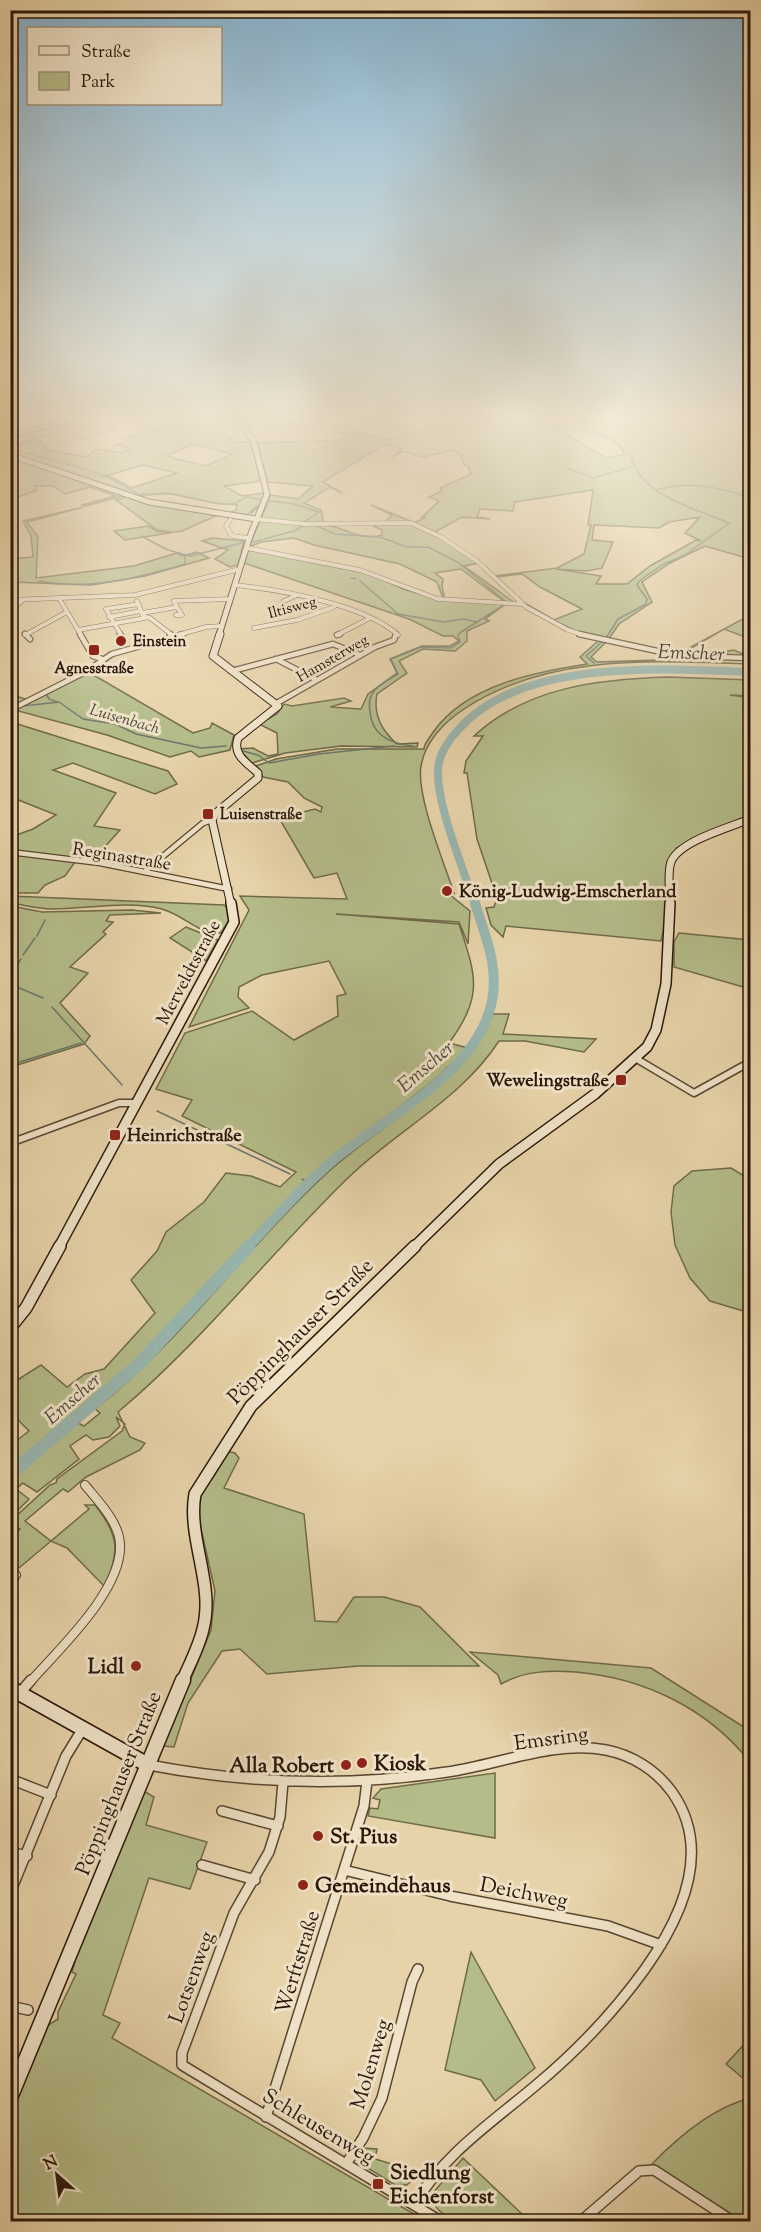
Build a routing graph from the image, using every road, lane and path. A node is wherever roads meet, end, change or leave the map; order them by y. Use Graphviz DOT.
graph roads {
  1 [pos="226,526"];
  2 [pos="254,526"];
  3 [pos="418,526"];
  4 [pos="249,538"];
  5 [pos="247,548"];
  6 [pos="240,569"];
  7 [pos="235,585"];
  8 [pos="135,594"];
  9 [pos="298,594"];
  10 [pos="230,598"];
  11 [pos="10,600"];
  12 [pos="22,600"];
  13 [pos="60,600"];
  14 [pos="284,601"];
  15 [pos="139,604"];
  16 [pos="522,604"];
  17 [pos="334,607"];
  18 [pos="177,608"];
  19 [pos="10,611"];
  20 [pos="68,612"];
  21 [pos="142,614"];
  22 [pos="176,615"];
  23 [pos="109,617"];
  24 [pos="369,619"];
  25 [pos="114,625"];
  26 [pos="221,626"];
  27 [pos="254,628"];
  28 [pos="78,630"];
  29 [pos="337,635"];
  30 [pos="172,636"];
  31 [pos="30,639"];
  32 [pos="123,639"];
  33 [pos="360,655"];
  34 [pos="750,657"];
  35 [pos="102,659"];
  36 [pos="276,659"];
  37 [pos="232,671"];
  38 [pos="317,680"];
  39 [pos="277,703"];
  40 [pos="10,710"];
  41 [pos="750,819"];
  42 [pos="212,820"];
  43 [pos="10,852"];
  44 [pos="144,872"];
  45 [pos="230,889"];
  46 [pos="635,1058"];
  47 [pos="750,1062"];
  48 [pos="136,1102"];
  49 [pos="10,1143"];
  50 [pos="10,1328"];
  51 [pos="85,1485"];
  52 [pos="10,1569"];
  53 [pos="11,1582"];
  54 [pos="15,1691"];
  55 [pos="82,1730"];
  56 [pos="148,1765"];
  57 [pos="10,1779"];
  58 [pos="367,1781"];
  59 [pos="283,1782"];
  60 [pos="51,1795"];
  61 [pos="222,1811"];
  62 [pos="278,1826"];
  63 [pos="10,1852"];
  64 [pos="27,1856"];
  65 [pos="202,1865"];
  66 [pos="344,1870"];
  67 [pos="255,1880"];
  68 [pos="10,1893"];
  69 [pos="661,1945"];
  70 [pos="417,1969"];
  71 [pos="10,2006"];
  72 [pos="28,2010"];
  73 [pos="181,2061"];
  74 [pos="10,2098"];
  75 [pos="266,2117"];
  76 [pos="346,2164"];
  77 [pos="414,2205"];
  78 [pos="442,2222"];
  79 [pos="580,2222"];
  80 [pos="734,2222"];
  1 -- 4 [label="street"];
  2 -- 4 [label="main road"];
  3 -- 16 [label="street"];
  4 -- 5 [label="main road"];
  5 -- 6 [label="main road"];
  5 -- 16 [label="street"];
  6 -- 7 [label="main road"];
  6 -- 8 [label="street"];
  7 -- 9 [label="street"];
  7 -- 10 [label="main road"];
  8 -- 13 [label="street"];
  8 -- 15 [label="street"];
  9 -- 14 [label="street"];
  9 -- 17 [label="street"];
  10 -- 18 [label="street"];
  10 -- 26 [label="main road"];
  11 -- 12 [label="street"];
  12 -- 13 [label="street"];
  12 -- 19 [label="street"];
  13 -- 20 [label="street"];
  15 -- 21 [label="street"];
  15 -- 23 [label="street"];
  16 -- 34 [label="street"];
  17 -- 24 [label="street"];
  17 -- 27 [label="street, Iltisweg"];
  18 -- 21 [label="street"];
  18 -- 22 [label="street"];
  20 -- 28 [label="street"];
  20 -- 31 [label="street"];
  21 -- 23 [label="street"];
  21 -- 25 [label="street"];
  21 -- 30 [label="street"];
  23 -- 25 [label="street"];
  24 -- 29 [label="street"];
  24 -- 33 [label="street, Hamsterweg"];
  25 -- 28 [label="street"];
  25 -- 32 [label="street"];
  26 -- 30 [label="street"];
  26 -- 37 [label="main road"];
  28 -- 35 [label="street"];
  30 -- 35 [label="street"];
  33 -- 36 [label="street"];
  33 -- 38 [label="street, Hamsterweg"];
  35 -- 40 [label="street"];
  36 -- 37 [label="street"];
  36 -- 38 [label="street"];
  37 -- 39 [label="main road"];
  38 -- 39 [label="street, Hamsterweg"];
  39 -- 42 [label="main road"];
  41 -- 46 [label="main road, Pöppinghauser Straße"];
  42 -- 44 [label="street"];
  42 -- 45 [label="main road, Merveldtstraße"];
  43 -- 44 [label="street, Reginastraße"];
  44 -- 45 [label="street, Reginastraße"];
  45 -- 48 [label="main road, Merveldtstraße"];
  46 -- 47 [label="street"];
  46 -- 56 [label="main road, Pöppinghauser Straße"];
  48 -- 49 [label="street"];
  48 -- 50 [label="main road, Merveldtstraße"];
  51 -- 54 [label="street"];
  52 -- 53 [label="street"];
  54 -- 55 [label="main road"];
  55 -- 56 [label="main road"];
  55 -- 60 [label="street"];
  56 -- 59 [label="street, Emsring"];
  56 -- 74 [label="main road, Pöppinghauser Straße"];
  57 -- 60 [label="street"];
  58 -- 59 [label="street, Emsring"];
  58 -- 66 [label="street, Werftstraße"];
  58 -- 69 [label="street, Emsring"];
  59 -- 62 [label="street, Lotsenweg"];
  60 -- 64 [label="street"];
  61 -- 62 [label="street"];
  62 -- 67 [label="street, Lotsenweg"];
  63 -- 64 [label="street"];
  64 -- 68 [label="street"];
  65 -- 67 [label="street"];
  66 -- 69 [label="street, Deichweg"];
  66 -- 75 [label="street, Werftstraße"];
  67 -- 73 [label="street, Lotsenweg"];
  69 -- 77 [label="street, Emsring"];
  70 -- 76 [label="street, Molenweg"];
  71 -- 72 [label="street"];
  73 -- 75 [label="street, Schleusenweg"];
  75 -- 76 [label="street, Schleusenweg"];
  76 -- 77 [label="street, Schleusenweg"];
  77 -- 78 [label="street, Schleusenweg"];
  79 -- 80 [label="street"];
}
